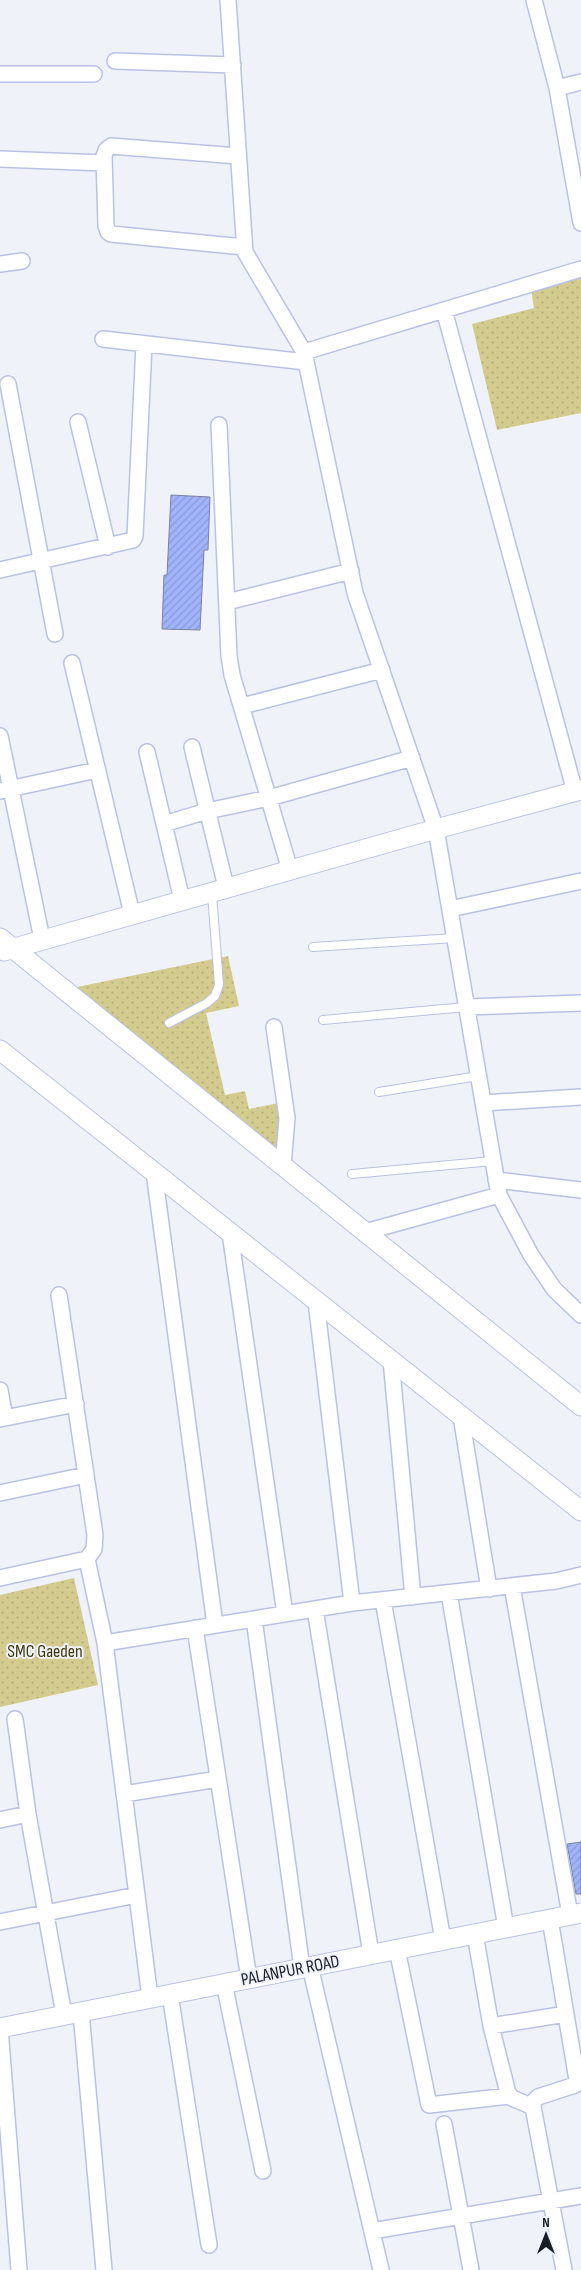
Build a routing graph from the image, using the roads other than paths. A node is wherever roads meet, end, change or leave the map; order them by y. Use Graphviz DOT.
graph roads {
  1 [pos="228,0"];
  2 [pos="534,0"];
  3 [pos="115,61"];
  4 [pos="233,65"];
  5 [pos="0,74"];
  6 [pos="94,74"];
  7 [pos="581,82"];
  8 [pos="557,88"];
  9 [pos="238,156"];
  10 [pos="0,159"];
  11 [pos="104,163"];
  12 [pos="581,223"];
  13 [pos="244,247"];
  14 [pos="22,261"];
  15 [pos="0,264"];
  16 [pos="581,269"];
  17 [pos="444,310"];
  18 [pos="102,339"];
  19 [pos="144,344"];
  20 [pos="305,357"];
  21 [pos="8,384"];
  22 [pos="78,422"];
  23 [pos="219,425"];
  24 [pos="108,547"];
  25 [pos="42,561"];
  26 [pos="0,570"];
  27 [pos="351,570"];
  28 [pos="226,602"];
  29 [pos="55,634"];
  30 [pos="72,663"];
  31 [pos="382,670"];
  32 [pos="242,706"];
  33 [pos="0,736"];
  34 [pos="192,748"];
  35 [pos="148,752"];
  36 [pos="412,758"];
  37 [pos="97,770"];
  38 [pos="6,790"];
  39 [pos="578,791"];
  40 [pos="269,798"];
  41 [pos="207,811"];
  42 [pos="164,824"];
  43 [pos="436,828"];
  44 [pos="290,870"];
  45 [pos="581,881"];
  46 [pos="219,889"];
  47 [pos="182,900"];
  48 [pos="450,909"];
  49 [pos="132,914"];
  50 [pos="455,938"];
  51 [pos="42,939"];
  52 [pos="4,946"];
  53 [pos="313,947"];
  54 [pos="581,1003"];
  55 [pos="466,1007"];
  56 [pos="323,1020"];
  57 [pos="169,1023"];
  58 [pos="274,1027"];
  59 [pos="0,1050"];
  60 [pos="478,1076"];
  61 [pos="379,1092"];
  62 [pos="581,1097"];
  63 [pos="483,1103"];
  64 [pos="493,1161"];
  65 [pos="283,1166"];
  66 [pos="154,1172"];
  67 [pos="352,1174"];
  68 [pos="498,1188"];
  69 [pos="581,1190"];
  70 [pos="365,1232"];
  71 [pos="230,1233"];
  72 [pos="59,1295"];
  73 [pos="316,1301"];
  74 [pos="581,1315"];
  75 [pos="391,1360"];
  76 [pos="0,1390"];
  77 [pos="76,1404"];
  78 [pos="581,1406"];
  79 [pos="461,1416"];
  80 [pos="2,1418"];
  81 [pos="86,1474"];
  82 [pos="0,1493"];
  83 [pos="581,1511"];
  84 [pos="87,1559"];
  85 [pos="581,1575"];
  86 [pos="0,1578"];
  87 [pos="512,1586"];
  88 [pos="490,1589"];
  89 [pos="449,1593"];
  90 [pos="413,1597"];
  91 [pos="383,1600"];
  92 [pos="352,1603"];
  93 [pos="315,1609"];
  94 [pos="285,1614"];
  95 [pos="254,1619"];
  96 [pos="215,1625"];
  97 [pos="196,1628"];
  98 [pos="105,1643"];
  99 [pos="15,1719"];
  100 [pos="218,1779"];
  101 [pos="124,1794"];
  102 [pos="28,1814"];
  103 [pos="0,1820"];
  104 [pos="137,1895"];
  105 [pos="46,1913"];
  106 [pos="575,1914"];
  107 [pos="550,1919"];
  108 [pos="0,1922"];
  109 [pos="506,1928"];
  110 [pos="475,1934"];
  111 [pos="443,1940"];
  112 [pos="396,1949"];
  113 [pos="371,1954"];
  114 [pos="306,1967"];
  115 [pos="249,1979"];
  116 [pos="224,1983"];
  117 [pos="170,1994"];
  118 [pos="150,1998"];
  119 [pos="72,2014"];
  120 [pos="566,2014"];
  121 [pos="491,2026"];
  122 [pos="0,2028"];
  123 [pos="509,2096"];
  124 [pos="533,2107"];
  125 [pos="444,2124"];
  126 [pos="263,2171"];
  127 [pos="581,2196"];
  128 [pos="550,2201"];
  129 [pos="461,2215"];
  130 [pos="372,2231"];
  131 [pos="209,2245"];
  132 [pos="19,2270"];
  133 [pos="104,2270"];
  134 [pos="381,2270"];
  135 [pos="471,2270"];
  136 [pos="564,2270"];
  1 -- 4 [label="street"];
  2 -- 8 [label="street"];
  3 -- 4 [label="street"];
  4 -- 9 [label="street"];
  5 -- 6 [label="street"];
  7 -- 8 [label="street"];
  8 -- 12 [label="street"];
  9 -- 11 [label="street"];
  9 -- 13 [label="street"];
  10 -- 11 [label="street"];
  11 -- 13 [label="street"];
  13 -- 20 [label="street"];
  14 -- 15 [label="street"];
  16 -- 17 [label="street"];
  17 -- 20 [label="street"];
  17 -- 39 [label="street"];
  18 -- 19 [label="street"];
  19 -- 20 [label="street"];
  19 -- 24 [label="street"];
  20 -- 27 [label="street"];
  21 -- 25 [label="street"];
  22 -- 24 [label="street"];
  23 -- 28 [label="street"];
  24 -- 25 [label="street"];
  25 -- 26 [label="street"];
  25 -- 29 [label="street"];
  27 -- 28 [label="street"];
  27 -- 31 [label="street"];
  28 -- 32 [label="street"];
  30 -- 37 [label="street"];
  31 -- 32 [label="street"];
  31 -- 36 [label="street"];
  32 -- 40 [label="street"];
  33 -- 38 [label="street"];
  34 -- 41 [label="street"];
  35 -- 42 [label="street"];
  36 -- 40 [label="street"];
  36 -- 43 [label="street"];
  37 -- 38 [label="street"];
  37 -- 49 [label="street"];
  38 -- 51 [label="street"];
  39 -- 43 [label="street"];
  40 -- 41 [label="street"];
  40 -- 44 [label="street"];
  41 -- 42 [label="street"];
  41 -- 46 [label="street"];
  42 -- 47 [label="street"];
  43 -- 44 [label="street"];
  43 -- 48 [label="street"];
  44 -- 46 [label="street"];
  45 -- 48 [label="street"];
  46 -- 47 [label="street"];
  46 -- 57 [label="lane"];
  47 -- 49 [label="street"];
  48 -- 50 [label="street"];
  49 -- 51 [label="street"];
  50 -- 53 [label="lane"];
  50 -- 55 [label="street"];
  51 -- 52 [label="street"];
  52 -- 65 [label="street"];
  54 -- 55 [label="street"];
  55 -- 56 [label="lane"];
  55 -- 60 [label="street"];
  58 -- 65 [label="street"];
  59 -- 66 [label="street"];
  60 -- 61 [label="lane"];
  60 -- 63 [label="street"];
  62 -- 63 [label="street"];
  63 -- 64 [label="street"];
  64 -- 67 [label="lane"];
  64 -- 68 [label="street"];
  65 -- 70 [label="street"];
  66 -- 71 [label="street"];
  66 -- 96 [label="street"];
  68 -- 69 [label="street"];
  68 -- 70 [label="street"];
  68 -- 74 [label="street"];
  70 -- 78 [label="street"];
  71 -- 73 [label="street"];
  71 -- 94 [label="street"];
  72 -- 77 [label="street"];
  73 -- 75 [label="street"];
  73 -- 92 [label="street"];
  75 -- 79 [label="street"];
  75 -- 90 [label="street"];
  76 -- 80 [label="street"];
  77 -- 80 [label="street"];
  77 -- 81 [label="street"];
  79 -- 83 [label="street"];
  79 -- 88 [label="street"];
  81 -- 82 [label="street"];
  81 -- 84 [label="street"];
  84 -- 86 [label="street"];
  84 -- 98 [label="street"];
  85 -- 87 [label="street"];
  87 -- 88 [label="street"];
  87 -- 106 [label="street"];
  88 -- 89 [label="street"];
  89 -- 90 [label="street"];
  89 -- 109 [label="street"];
  90 -- 91 [label="street"];
  91 -- 92 [label="street"];
  91 -- 111 [label="street"];
  92 -- 93 [label="street"];
  93 -- 94 [label="street"];
  93 -- 113 [label="street"];
  94 -- 95 [label="street"];
  95 -- 96 [label="street"];
  95 -- 114 [label="street"];
  96 -- 97 [label="street"];
  97 -- 98 [label="street"];
  97 -- 100 [label="street"];
  98 -- 101 [label="street"];
  99 -- 102 [label="street"];
  100 -- 101 [label="street"];
  100 -- 115 [label="street"];
  101 -- 104 [label="street"];
  102 -- 103 [label="street"];
  102 -- 105 [label="street"];
  104 -- 105 [label="street"];
  104 -- 118 [label="street"];
  105 -- 108 [label="street"];
  105 -- 119 [label="street"];
  106 -- 107 [label="street, PALANPUR ROAD"];
  107 -- 109 [label="street, PALANPUR ROAD"];
  107 -- 120 [label="street"];
  109 -- 110 [label="street, PALANPUR ROAD"];
  110 -- 111 [label="street, PALANPUR ROAD"];
  110 -- 121 [label="street"];
  111 -- 112 [label="street, PALANPUR ROAD"];
  112 -- 113 [label="street, PALANPUR ROAD"];
  112 -- 123 [label="street"];
  113 -- 114 [label="street, PALANPUR ROAD"];
  114 -- 115 [label="street, PALANPUR ROAD"];
  114 -- 130 [label="street"];
  115 -- 116 [label="street, PALANPUR ROAD"];
  116 -- 117 [label="street, PALANPUR ROAD"];
  116 -- 126 [label="street"];
  117 -- 118 [label="street, PALANPUR ROAD"];
  117 -- 131 [label="street"];
  118 -- 119 [label="street, PALANPUR ROAD"];
  119 -- 122 [label="street, PALANPUR ROAD"];
  119 -- 133 [label="street"];
  120 -- 121 [label="street"];
  120 -- 124 [label="street"];
  121 -- 123 [label="street"];
  122 -- 132 [label="street"];
  123 -- 124 [label="street"];
  124 -- 128 [label="street"];
  125 -- 129 [label="street"];
  127 -- 128 [label="street"];
  128 -- 129 [label="street"];
  128 -- 136 [label="street"];
  129 -- 130 [label="street"];
  129 -- 135 [label="street"];
  130 -- 134 [label="street"];
}
